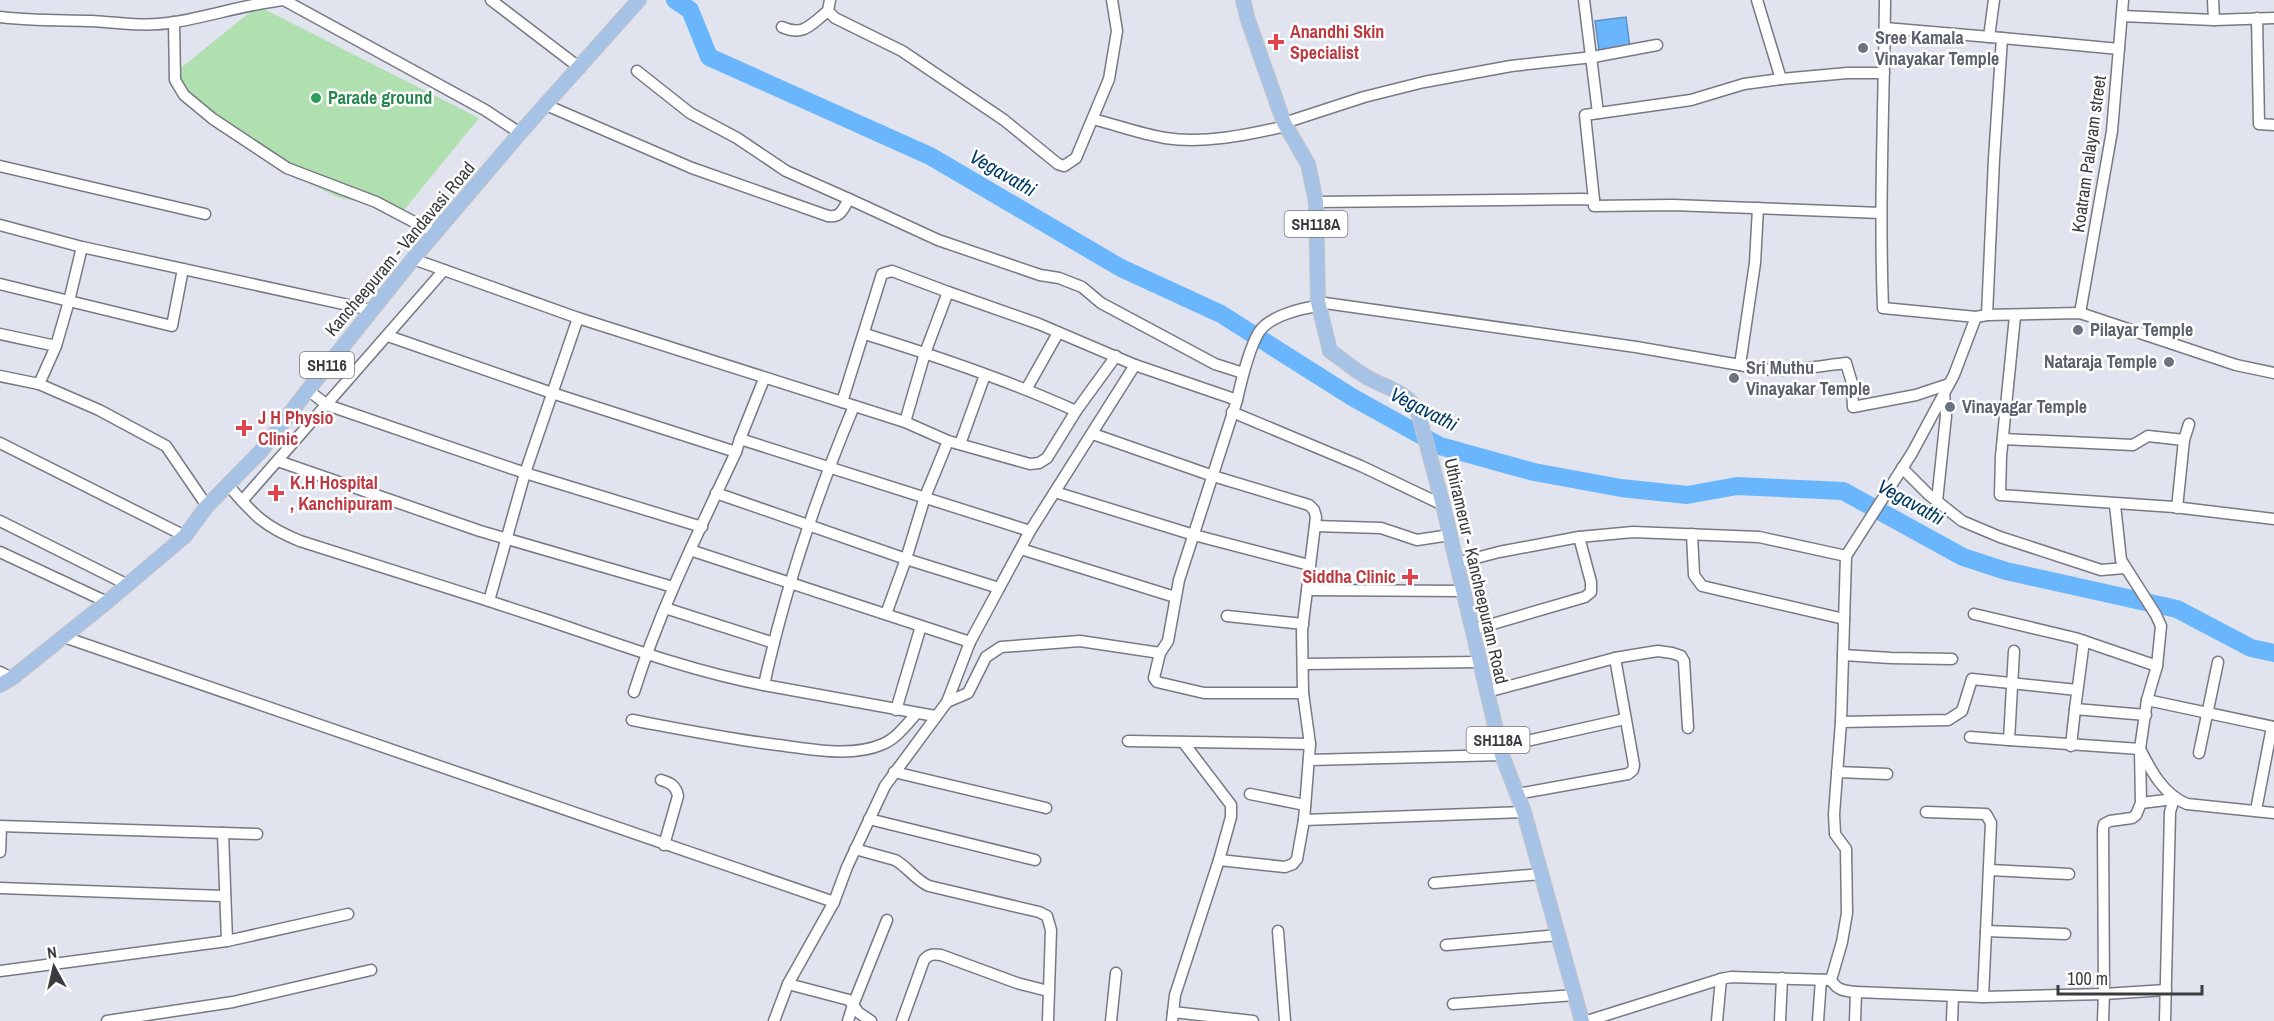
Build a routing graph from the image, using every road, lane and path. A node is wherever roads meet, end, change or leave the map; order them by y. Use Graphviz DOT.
graph roads {
  1 [pos="491,0"];
  2 [pos="639,0"];
  3 [pos="1112,0"];
  4 [pos="1243,0"];
  5 [pos="1584,0"];
  6 [pos="1757,0"];
  7 [pos="1885,0"];
  8 [pos="1994,0"];
  9 [pos="2123,0"];
  10 [pos="2213,0"];
  11 [pos="829,6"];
  12 [pos="2122,16"];
  13 [pos="0,17"];
  14 [pos="2257,18"];
  15 [pos="2274,18"];
  16 [pos="2214,20"];
  17 [pos="174,22"];
  18 [pos="782,27"];
  19 [pos="1885,28"];
  20 [pos="1989,37"];
  21 [pos="2002,38"];
  22 [pos="1657,45"];
  23 [pos="2120,49"];
  24 [pos="1593,57"];
  25 [pos="580,68"];
  26 [pos="637,71"];
  27 [pos="1884,73"];
  28 [pos="1781,79"];
  29 [pos="546,105"];
  30 [pos="1599,113"];
  31 [pos="1093,118"];
  32 [pos="1285,125"];
  33 [pos="2274,125"];
  34 [pos="520,133"];
  35 [pos="0,166"];
  36 [pos="849,199"];
  37 [pos="1594,200"];
  38 [pos="1316,202"];
  39 [pos="1758,208"];
  40 [pos="1881,213"];
  41 [pos="205,214"];
  42 [pos="0,225"];
  43 [pos="435,234"];
  44 [pos="82,247"];
  45 [pos="413,259"];
  46 [pos="183,269"];
  47 [pos="444,270"];
  48 [pos="0,284"];
  49 [pos="948,292"];
  50 [pos="69,301"];
  51 [pos="1318,304"];
  52 [pos="371,310"];
  53 [pos="2080,313"];
  54 [pos="1982,316"];
  55 [pos="2015,316"];
  56 [pos="578,318"];
  57 [pos="1058,333"];
  58 [pos="0,334"];
  59 [pos="864,334"];
  60 [pos="388,336"];
  61 [pos="56,346"];
  62 [pos="926,352"];
  63 [pos="1116,356"];
  64 [pos="1135,365"];
  65 [pos="1740,365"];
  66 [pos="1245,369"];
  67 [pos="2274,373"];
  68 [pos="985,375"];
  69 [pos="0,376"];
  70 [pos="764,379"];
  71 [pos="39,384"];
  72 [pos="1027,388"];
  73 [pos="1946,388"];
  74 [pos="308,390"];
  75 [pos="552,393"];
  76 [pos="1237,400"];
  77 [pos="842,402"];
  78 [pos="327,405"];
  79 [pos="854,406"];
  80 [pos="1076,411"];
  81 [pos="1232,412"];
  82 [pos="905,422"];
  83 [pos="2188,424"];
  84 [pos="1093,434"];
  85 [pos="740,439"];
  86 [pos="2003,439"];
  87 [pos="2184,440"];
  88 [pos="948,441"];
  89 [pos="0,442"];
  90 [pos="960,444"];
  91 [pos="736,452"];
  92 [pos="278,461"];
  93 [pos="828,467"];
  94 [pos="1902,468"];
  95 [pos="525,473"];
  96 [pos="1213,476"];
  97 [pos="228,485"];
  98 [pos="1055,492"];
  99 [pos="716,493"];
  100 [pos="925,497"];
  101 [pos="242,501"];
  102 [pos="1937,501"];
  103 [pos="1443,505"];
  104 [pos="2115,505"];
  105 [pos="207,506"];
  106 [pos="2177,508"];
  107 [pos="2274,519"];
  108 [pos="0,521"];
  109 [pos="807,525"];
  110 [pos="1315,526"];
  111 [pos="702,527"];
  112 [pos="1030,531"];
  113 [pos="1692,534"];
  114 [pos="1194,535"];
  115 [pos="1450,535"];
  116 [pos="185,536"];
  117 [pos="1579,537"];
  118 [pos="507,539"];
  119 [pos="1021,549"];
  120 [pos="690,550"];
  121 [pos="0,552"];
  122 [pos="1846,556"];
  123 [pos="906,559"];
  124 [pos="1456,563"];
  125 [pos="1310,566"];
  126 [pos="2124,568"];
  127 [pos="790,583"];
  128 [pos="128,585"];
  129 [pos="673,587"];
  130 [pos="999,588"];
  131 [pos="1307,590"];
  132 [pos="1463,591"];
  133 [pos="1175,597"];
  134 [pos="489,601"];
  135 [pos="107,602"];
  136 [pos="665,608"];
  137 [pos="886,614"];
  138 [pos="1974,614"];
  139 [pos="1227,616"];
  140 [pos="1844,620"];
  141 [pos="1303,624"];
  142 [pos="921,626"];
  143 [pos="1472,630"];
  144 [pos="64,637"];
  145 [pos="2084,641"];
  146 [pos="970,642"];
  147 [pos="774,643"];
  148 [pos="2014,651"];
  149 [pos="646,653"];
  150 [pos="1160,653"];
  151 [pos="1843,655"];
  152 [pos="1615,658"];
  153 [pos="1952,660"];
  154 [pos="1480,662"];
  155 [pos="2218,662"];
  156 [pos="1303,664"];
  157 [pos="2157,666"];
  158 [pos="6,675"];
  159 [pos="2014,682"];
  160 [pos="0,685"];
  161 [pos="764,685"];
  162 [pos="2077,690"];
  163 [pos="634,692"];
  164 [pos="1487,692"];
  165 [pos="1303,693"];
  166 [pos="2147,700"];
  167 [pos="947,702"];
  168 [pos="2075,709"];
  169 [pos="896,710"];
  170 [pos="917,713"];
  171 [pos="2208,713"];
  172 [pos="2146,715"];
  173 [pos="935,716"];
  174 [pos="1625,719"];
  175 [pos="632,720"];
  176 [pos="1841,722"];
  177 [pos="2273,727"];
  178 [pos="1688,728"];
  179 [pos="1970,737"];
  180 [pos="2009,740"];
  181 [pos="1128,741"];
  182 [pos="1183,742"];
  183 [pos="1310,744"];
  184 [pos="2071,746"];
  185 [pos="2140,749"];
  186 [pos="1501,751"];
  187 [pos="2199,753"];
  188 [pos="1309,760"];
  189 [pos="894,772"];
  190 [pos="1838,772"];
  191 [pos="1887,774"];
  192 [pos="661,780"];
  193 [pos="1250,794"];
  194 [pos="1517,794"];
  195 [pos="2174,799"];
  196 [pos="2141,803"];
  197 [pos="1305,805"];
  198 [pos="1046,808"];
  199 [pos="2256,810"];
  200 [pos="1524,812"];
  201 [pos="1926,812"];
  202 [pos="2274,813"];
  203 [pos="869,819"];
  204 [pos="1304,820"];
  205 [pos="0,827"];
  206 [pos="223,833"];
  207 [pos="257,834"];
  208 [pos="664,844"];
  209 [pos="855,849"];
  210 [pos="0,852"];
  211 [pos="1035,860"];
  212 [pos="1219,860"];
  213 [pos="1990,870"];
  214 [pos="1542,874"];
  215 [pos="2069,874"];
  216 [pos="1434,883"];
  217 [pos="0,888"];
  218 [pos="224,896"];
  219 [pos="834,902"];
  220 [pos="348,914"];
  221 [pos="887,921"];
  222 [pos="1278,931"];
  223 [pos="1986,931"];
  224 [pos="2065,934"];
  225 [pos="1559,935"];
  226 [pos="227,941"];
  227 [pos="1446,945"];
  228 [pos="371,970"];
  229 [pos="0,971"];
  230 [pos="1116,973"];
  231 [pos="1782,978"];
  232 [pos="1721,979"];
  233 [pos="1826,980"];
  234 [pos="788,984"];
  235 [pos="2166,990"];
  236 [pos="1048,992"];
  237 [pos="1856,992"];
  238 [pos="2104,994"];
  239 [pos="1575,995"];
  240 [pos="1953,996"];
  241 [pos="1983,997"];
  242 [pos="1453,1004"];
  243 [pos="853,1005"];
  244 [pos="1173,1017"];
  245 [pos="107,1021"];
  246 [pos="774,1021"];
  247 [pos="848,1021"];
  248 [pos="871,1021"];
  249 [pos="902,1021"];
  250 [pos="1048,1021"];
  251 [pos="1111,1021"];
  252 [pos="1253,1021"];
  253 [pos="1285,1021"];
  254 [pos="1582,1021"];
  255 [pos="1587,1021"];
  256 [pos="1717,1021"];
  257 [pos="1780,1021"];
  258 [pos="1818,1021"];
  259 [pos="1855,1021"];
  260 [pos="1952,1021"];
  261 [pos="2103,1021"];
  262 [pos="2165,1021"];
  1 -- 25 [label="street"];
  2 -- 25 [label="main road, Kancheepuram - Vandavasi Road / SH116"];
  3 -- 31 [label="street"];
  4 -- 32 [label="main road, Uthiramerur - Kancheepuram Road / SH118A"];
  5 -- 24 [label="street"];
  6 -- 28 [label="street"];
  7 -- 19 [label="street"];
  8 -- 20 [label="street"];
  9 -- 12 [label="street, Koatram Palayam street"];
  10 -- 16 [label="street"];
  11 -- 18 [label="street"];
  11 -- 31 [label="street"];
  12 -- 16 [label="street"];
  12 -- 23 [label="street, Koatram Palayam street"];
  13 -- 17 [label="street"];
  14 -- 15 [label="street"];
  14 -- 16 [label="street"];
  14 -- 33 [label="street"];
  17 -- 34 [label="street"];
  17 -- 43 [label="street"];
  19 -- 20 [label="street"];
  19 -- 27 [label="street"];
  20 -- 21 [label="street"];
  21 -- 23 [label="street"];
  21 -- 54 [label="street"];
  22 -- 24 [label="street"];
  23 -- 53 [label="street, Koatram Palayam street"];
  24 -- 30 [label="street"];
  24 -- 32 [label="street"];
  25 -- 29 [label="main road, Kancheepuram - Vandavasi Road / SH116"];
  26 -- 36 [label="street"];
  27 -- 28 [label="street"];
  27 -- 40 [label="street"];
  28 -- 30 [label="street"];
  29 -- 34 [label="main road, Kancheepuram - Vandavasi Road / SH116"];
  29 -- 36 [label="street"];
  30 -- 37 [label="street"];
  31 -- 32 [label="street"];
  32 -- 38 [label="main road, Uthiramerur - Kancheepuram Road / SH118A"];
  34 -- 43 [label="main road, Kancheepuram - Vandavasi Road / SH116"];
  35 -- 41 [label="street"];
  36 -- 66 [label="street"];
  37 -- 38 [label="street"];
  37 -- 39 [label="street"];
  38 -- 51 [label="main road, Uthiramerur - Kancheepuram Road / SH118A"];
  39 -- 40 [label="street"];
  39 -- 65 [label="street"];
  40 -- 54 [label="street"];
  42 -- 44 [label="street"];
  43 -- 45 [label="main road, Kancheepuram - Vandavasi Road / SH116"];
  44 -- 46 [label="street"];
  44 -- 50 [label="street"];
  45 -- 47 [label="street"];
  45 -- 52 [label="main road, Kancheepuram - Vandavasi Road / SH116"];
  46 -- 50 [label="street"];
  46 -- 52 [label="street"];
  47 -- 56 [label="street"];
  47 -- 60 [label="street"];
  48 -- 50 [label="street"];
  49 -- 57 [label="street"];
  49 -- 59 [label="street"];
  49 -- 62 [label="street"];
  50 -- 61 [label="street"];
  51 -- 65 [label="street"];
  51 -- 66 [label="street"];
  51 -- 103 [label="main road, Uthiramerur - Kancheepuram Road / SH118A"];
  52 -- 74 [label="main road, Kancheepuram - Vandavasi Road / SH116"];
  53 -- 55 [label="street"];
  53 -- 67 [label="street"];
  54 -- 55 [label="street"];
  54 -- 73 [label="street"];
  55 -- 86 [label="street"];
  56 -- 70 [label="street"];
  56 -- 75 [label="street"];
  57 -- 63 [label="street"];
  57 -- 72 [label="street"];
  58 -- 61 [label="street"];
  59 -- 62 [label="street"];
  59 -- 77 [label="street"];
  60 -- 75 [label="street"];
  60 -- 78 [label="street"];
  61 -- 71 [label="street"];
  62 -- 68 [label="street"];
  62 -- 82 [label="street"];
  63 -- 64 [label="street"];
  63 -- 80 [label="street"];
  64 -- 76 [label="street"];
  64 -- 84 [label="street"];
  65 -- 73 [label="street"];
  66 -- 76 [label="street"];
  68 -- 72 [label="street"];
  68 -- 90 [label="street"];
  69 -- 71 [label="street"];
  70 -- 77 [label="street"];
  70 -- 85 [label="street"];
  71 -- 105 [label="street"];
  72 -- 80 [label="street"];
  73 -- 94 [label="street"];
  73 -- 102 [label="street"];
  74 -- 78 [label="street"];
  74 -- 97 [label="main road, Kancheepuram - Vandavasi Road / SH116"];
  75 -- 91 [label="street"];
  75 -- 95 [label="street"];
  76 -- 81 [label="street"];
  77 -- 79 [label="street"];
  78 -- 92 [label="street"];
  78 -- 95 [label="street"];
  79 -- 82 [label="street"];
  79 -- 93 [label="street"];
  80 -- 90 [label="street"];
  81 -- 96 [label="street"];
  81 -- 103 [label="street"];
  82 -- 88 [label="street"];
  83 -- 87 [label="street"];
  84 -- 96 [label="street"];
  84 -- 98 [label="street"];
  85 -- 91 [label="street"];
  85 -- 93 [label="street"];
  86 -- 87 [label="street"];
  86 -- 104 [label="street"];
  87 -- 106 [label="street"];
  88 -- 90 [label="street"];
  88 -- 100 [label="street"];
  89 -- 116 [label="street"];
  91 -- 99 [label="street"];
  92 -- 101 [label="street"];
  92 -- 118 [label="street"];
  93 -- 100 [label="street"];
  93 -- 109 [label="street"];
  94 -- 102 [label="street"];
  94 -- 122 [label="street"];
  95 -- 111 [label="street"];
  95 -- 118 [label="street"];
  96 -- 110 [label="street"];
  96 -- 114 [label="street"];
  97 -- 101 [label="street"];
  97 -- 105 [label="main road, Kancheepuram - Vandavasi Road / SH116"];
  98 -- 112 [label="street"];
  98 -- 114 [label="street"];
  99 -- 109 [label="street"];
  99 -- 111 [label="street"];
  100 -- 112 [label="street"];
  100 -- 123 [label="street"];
  101 -- 134 [label="street"];
  102 -- 126 [label="street"];
  103 -- 115 [label="main road, Uthiramerur - Kancheepuram Road / SH118A"];
  104 -- 106 [label="street"];
  104 -- 126 [label="street"];
  105 -- 116 [label="main road, Kancheepuram - Vandavasi Road / SH116"];
  106 -- 107 [label="street"];
  108 -- 128 [label="street"];
  109 -- 123 [label="street"];
  109 -- 127 [label="street"];
  110 -- 115 [label="street"];
  110 -- 125 [label="street"];
  111 -- 120 [label="street"];
  112 -- 119 [label="street"];
  113 -- 117 [label="street"];
  113 -- 122 [label="street"];
  113 -- 140 [label="street"];
  114 -- 125 [label="street"];
  114 -- 133 [label="street"];
  115 -- 124 [label="main road, Uthiramerur - Kancheepuram Road / SH118A"];
  116 -- 128 [label="main road, Kancheepuram - Vandavasi Road / SH116"];
  117 -- 124 [label="street"];
  117 -- 143 [label="street"];
  118 -- 129 [label="street"];
  118 -- 134 [label="street"];
  119 -- 130 [label="street"];
  119 -- 133 [label="street"];
  120 -- 127 [label="street"];
  120 -- 129 [label="street"];
  121 -- 135 [label="street"];
  122 -- 140 [label="street"];
  123 -- 130 [label="street"];
  123 -- 137 [label="street"];
  124 -- 132 [label="main road, Uthiramerur - Kancheepuram Road / SH118A"];
  125 -- 131 [label="street"];
  126 -- 157 [label="street"];
  127 -- 137 [label="street"];
  127 -- 147 [label="street"];
  128 -- 135 [label="main road, Kancheepuram - Vandavasi Road / SH116"];
  129 -- 136 [label="street"];
  130 -- 146 [label="street"];
  131 -- 132 [label="street"];
  131 -- 141 [label="street"];
  132 -- 143 [label="main road, Uthiramerur - Kancheepuram Road / SH118A"];
  133 -- 150 [label="street"];
  134 -- 149 [label="street"];
  135 -- 144 [label="main road, Kancheepuram - Vandavasi Road / SH116"];
  136 -- 147 [label="street"];
  136 -- 149 [label="street"];
  137 -- 142 [label="street"];
  138 -- 145 [label="street"];
  139 -- 141 [label="street"];
  140 -- 151 [label="street"];
  141 -- 156 [label="street"];
  142 -- 146 [label="street"];
  142 -- 169 [label="street"];
  143 -- 154 [label="main road, Uthiramerur - Kancheepuram Road / SH118A"];
  144 -- 158 [label="main road, Kancheepuram - Vandavasi Road / SH116"];
  144 -- 208 [label="street"];
  145 -- 157 [label="street"];
  145 -- 162 [label="street"];
  146 -- 167 [label="street"];
  147 -- 161 [label="street"];
  148 -- 159 [label="street"];
  149 -- 161 [label="street"];
  149 -- 163 [label="street"];
  150 -- 165 [label="street"];
  150 -- 167 [label="street"];
  151 -- 153 [label="street"];
  151 -- 176 [label="street"];
  152 -- 164 [label="street"];
  152 -- 174 [label="street"];
  152 -- 178 [label="street"];
  154 -- 156 [label="street"];
  154 -- 164 [label="main road, Uthiramerur - Kancheepuram Road / SH118A"];
  155 -- 171 [label="street"];
  156 -- 165 [label="street"];
  157 -- 166 [label="street"];
  158 -- 160 [label="main road, Kancheepuram - Vandavasi Road / SH116"];
  159 -- 162 [label="street"];
  159 -- 176 [label="street"];
  159 -- 180 [label="street"];
  161 -- 169 [label="street"];
  162 -- 168 [label="street"];
  164 -- 186 [label="main road, Uthiramerur - Kancheepuram Road / SH118A"];
  165 -- 183 [label="street"];
  166 -- 171 [label="street"];
  166 -- 172 [label="street"];
  167 -- 173 [label="street"];
  168 -- 172 [label="street"];
  168 -- 184 [label="street"];
  169 -- 170 [label="street"];
  170 -- 173 [label="street"];
  170 -- 175 [label="street"];
  171 -- 177 [label="street"];
  171 -- 187 [label="street"];
  172 -- 185 [label="street"];
  173 -- 189 [label="street"];
  174 -- 186 [label="street"];
  174 -- 194 [label="street"];
  176 -- 190 [label="street"];
  177 -- 199 [label="street"];
  179 -- 180 [label="street"];
  180 -- 184 [label="street"];
  181 -- 182 [label="street"];
  182 -- 183 [label="street"];
  182 -- 212 [label="street"];
  183 -- 188 [label="street"];
  184 -- 185 [label="street"];
  185 -- 195 [label="street"];
  185 -- 196 [label="street"];
  186 -- 188 [label="street"];
  186 -- 194 [label="main road, Uthiramerur - Kancheepuram Road / SH118A"];
  188 -- 197 [label="street"];
  189 -- 198 [label="street"];
  189 -- 203 [label="street"];
  190 -- 191 [label="street"];
  190 -- 233 [label="street"];
  192 -- 208 [label="street"];
  193 -- 197 [label="street"];
  194 -- 200 [label="main road, Uthiramerur - Kancheepuram Road / SH118A"];
  195 -- 196 [label="street"];
  195 -- 199 [label="street"];
  195 -- 235 [label="street"];
  196 -- 238 [label="street"];
  197 -- 204 [label="street"];
  199 -- 202 [label="street"];
  200 -- 204 [label="street"];
  200 -- 214 [label="main road, Uthiramerur - Kancheepuram Road / SH118A"];
  201 -- 213 [label="street"];
  203 -- 209 [label="street"];
  203 -- 211 [label="street"];
  204 -- 212 [label="street"];
  205 -- 206 [label="street"];
  205 -- 210 [label="street"];
  206 -- 207 [label="street"];
  206 -- 218 [label="street"];
  208 -- 219 [label="street"];
  209 -- 219 [label="street"];
  209 -- 236 [label="street"];
  212 -- 244 [label="street"];
  213 -- 215 [label="street"];
  213 -- 223 [label="street"];
  214 -- 216 [label="street"];
  214 -- 225 [label="main road, Uthiramerur - Kancheepuram Road / SH118A"];
  217 -- 218 [label="street"];
  218 -- 226 [label="street"];
  219 -- 234 [label="street"];
  220 -- 226 [label="street"];
  221 -- 243 [label="street"];
  222 -- 253 [label="street"];
  223 -- 224 [label="street"];
  223 -- 241 [label="street"];
  225 -- 227 [label="street"];
  225 -- 239 [label="main road, Uthiramerur - Kancheepuram Road / SH118A"];
  226 -- 229 [label="street"];
  228 -- 245 [label="street"];
  230 -- 251 [label="street"];
  231 -- 232 [label="street"];
  231 -- 233 [label="street"];
  231 -- 257 [label="street"];
  232 -- 255 [label="street"];
  232 -- 256 [label="street"];
  233 -- 237 [label="street"];
  233 -- 258 [label="street"];
  234 -- 243 [label="street"];
  234 -- 246 [label="street"];
  235 -- 238 [label="street"];
  235 -- 262 [label="street"];
  236 -- 249 [label="street"];
  236 -- 250 [label="street"];
  237 -- 240 [label="street"];
  237 -- 259 [label="street"];
  238 -- 241 [label="street"];
  238 -- 261 [label="street"];
  239 -- 242 [label="street"];
  239 -- 254 [label="main road, Uthiramerur - Kancheepuram Road / SH118A"];
  240 -- 241 [label="street"];
  240 -- 260 [label="street"];
  243 -- 247 [label="street"];
  243 -- 248 [label="street"];
  244 -- 252 [label="street"];
}
